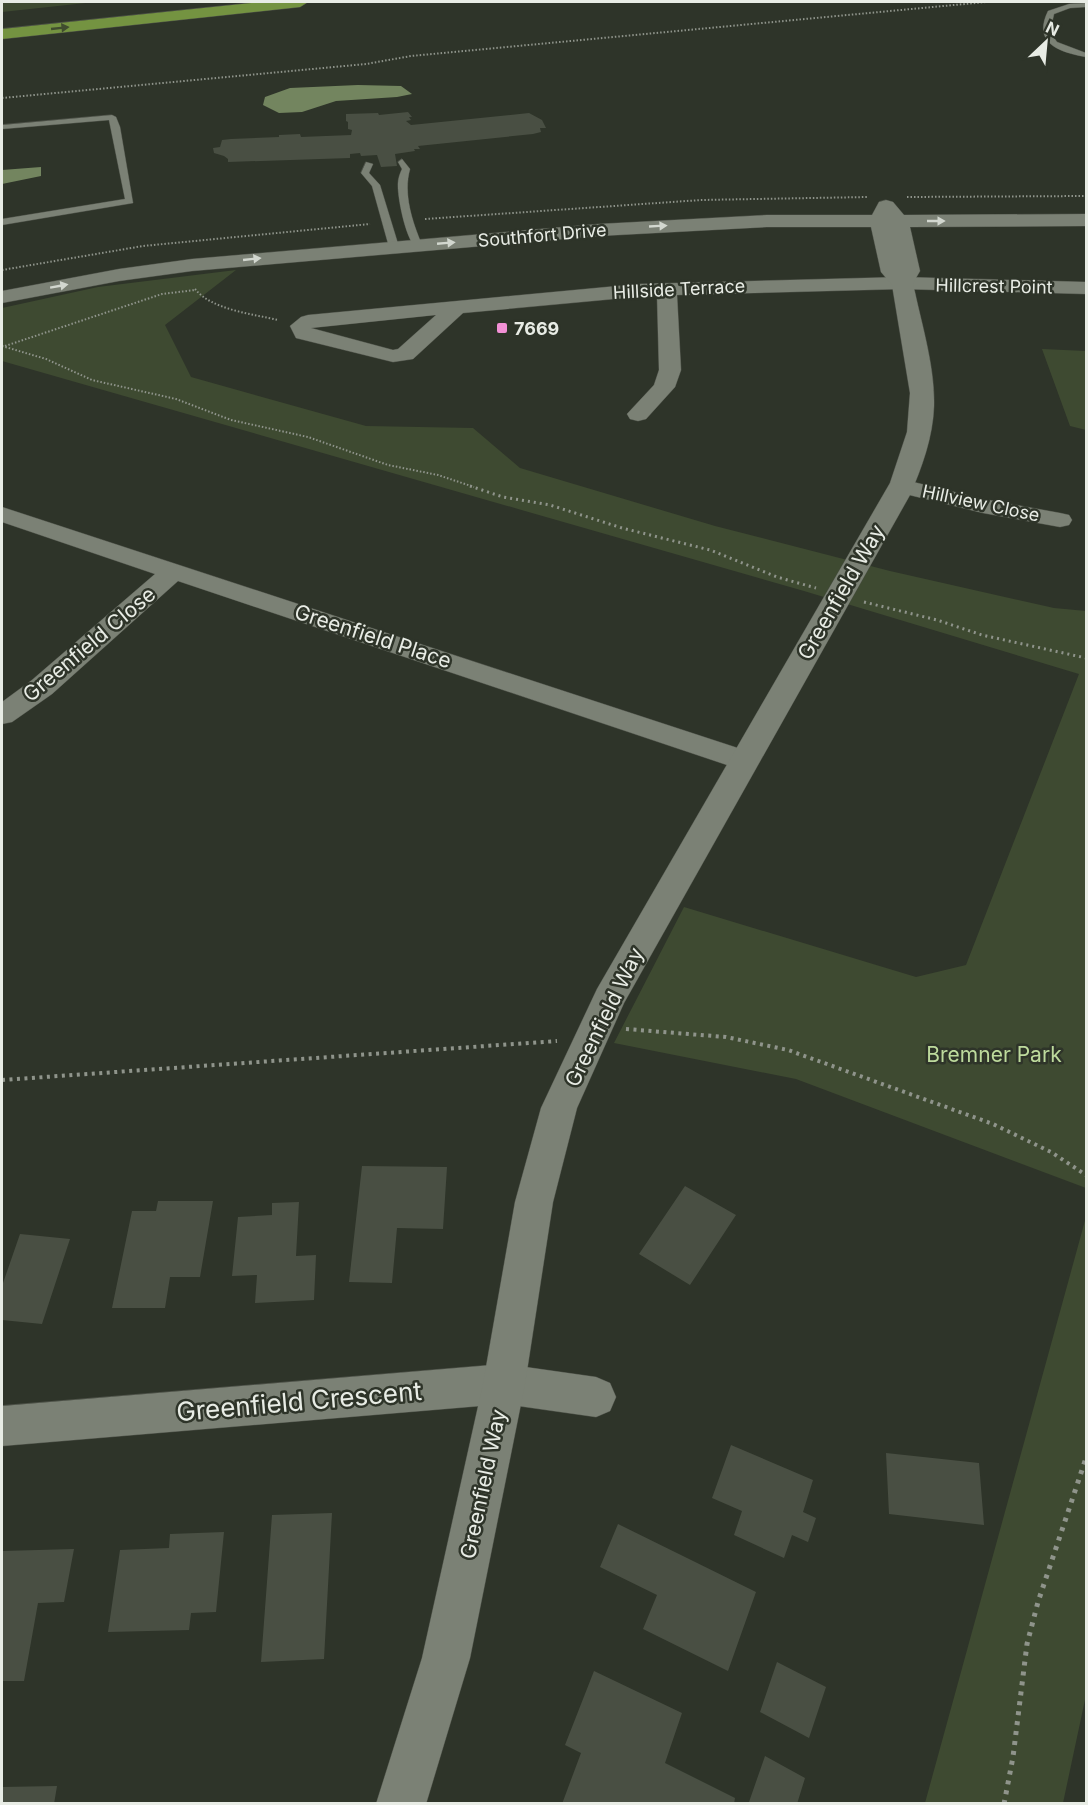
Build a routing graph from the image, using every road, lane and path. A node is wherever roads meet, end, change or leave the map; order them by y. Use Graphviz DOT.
graph roads {
  1 [pos="160,2"];
  2 [pos="300,2"];
  3 [pos="986,2"];
  4 [pos="1086,5"];
  5 [pos="2,18"];
  6 [pos="2,34"];
  7 [pos="1086,55"];
  8 [pos="2,98"];
  9 [pos="2,128"];
  10 [pos="402,162"];
  11 [pos="369,164"];
  12 [pos="1086,204"];
  13 [pos="888,216"];
  14 [pos="1086,220"];
  15 [pos="2,222"];
  16 [pos="414,237"];
  17 [pos="391,239"];
  18 [pos="2,280"];
  19 [pos="194,283"];
  20 [pos="902,283"];
  21 [pos="1086,288"];
  22 [pos="666,289"];
  23 [pos="195,290"];
  24 [pos="2,297"];
  25 [pos="456,308"];
  26 [pos="300,326"];
  27 [pos="3,346"];
  28 [pos="639,414"];
  29 [pos="901,486"];
  30 [pos="2,514"];
  31 [pos="1060,520"];
  32 [pos="175,570"];
  33 [pos="839,594"];
  34 [pos="1086,658"];
  35 [pos="2,716"];
  36 [pos="743,760"];
  37 [pos="594,1033"];
  38 [pos="2,1080"];
  39 [pos="1086,1175"];
  40 [pos="504,1384"];
  41 [pos="596,1397"];
  42 [pos="2,1426"];
  43 [pos="1086,1458"];
  44 [pos="401,1803"];
  45 [pos="1004,1803"];
  1 -- 5 [label="main road"];
  6 -- 2 [label="main road, one-way"];
  3 -- 8 [label="path"];
  4 -- 7 [label="lane"];
  9 -- 15 [label="lane"];
  10 -- 16 [label="lane"];
  11 -- 17 [label="lane"];
  12 -- 13 [label="main road, Southfort Drive"];
  13 -- 14 [label="main road, Southfort Drive, one-way"];
  13 -- 16 [label="main road, Southfort Drive"];
  13 -- 20 [label="main road, Greenfield Way"];
  16 -- 17 [label="main road, Southfort Drive"];
  17 -- 18 [label="main road, Southfort Drive"];
  24 -- 17 [label="main road, Southfort Drive, one-way"];
  19 -- 23 [label="path"];
  20 -- 21 [label="street, Hillcrest Point"];
  20 -- 22 [label="street, Hillside Terrace"];
  20 -- 29 [label="main road, Greenfield Way"];
  22 -- 25 [label="street, Hillside Terrace"];
  22 -- 28 [label="street"];
  23 -- 26 [label="path"];
  23 -- 27 [label="path"];
  25 -- 26 [label="street, Hillside Terrace"];
  25 -- 26 [label="street"];
  27 -- 33 [label="path"];
  29 -- 31 [label="street, Hillview Close"];
  29 -- 33 [label="main road, Greenfield Way"];
  30 -- 32 [label="street, Greenfield Place"];
  32 -- 35 [label="street, Greenfield Close"];
  32 -- 36 [label="street, Greenfield Place"];
  33 -- 34 [label="path"];
  33 -- 36 [label="main road, Greenfield Way"];
  36 -- 37 [label="main road, Greenfield Way"];
  37 -- 38 [label="path"];
  37 -- 39 [label="path"];
  37 -- 40 [label="main road, Greenfield Way"];
  40 -- 41 [label="street, Greenfield Crescent"];
  40 -- 42 [label="street, Greenfield Crescent"];
  40 -- 44 [label="main road, Greenfield Way"];
  43 -- 45 [label="path"];
}
